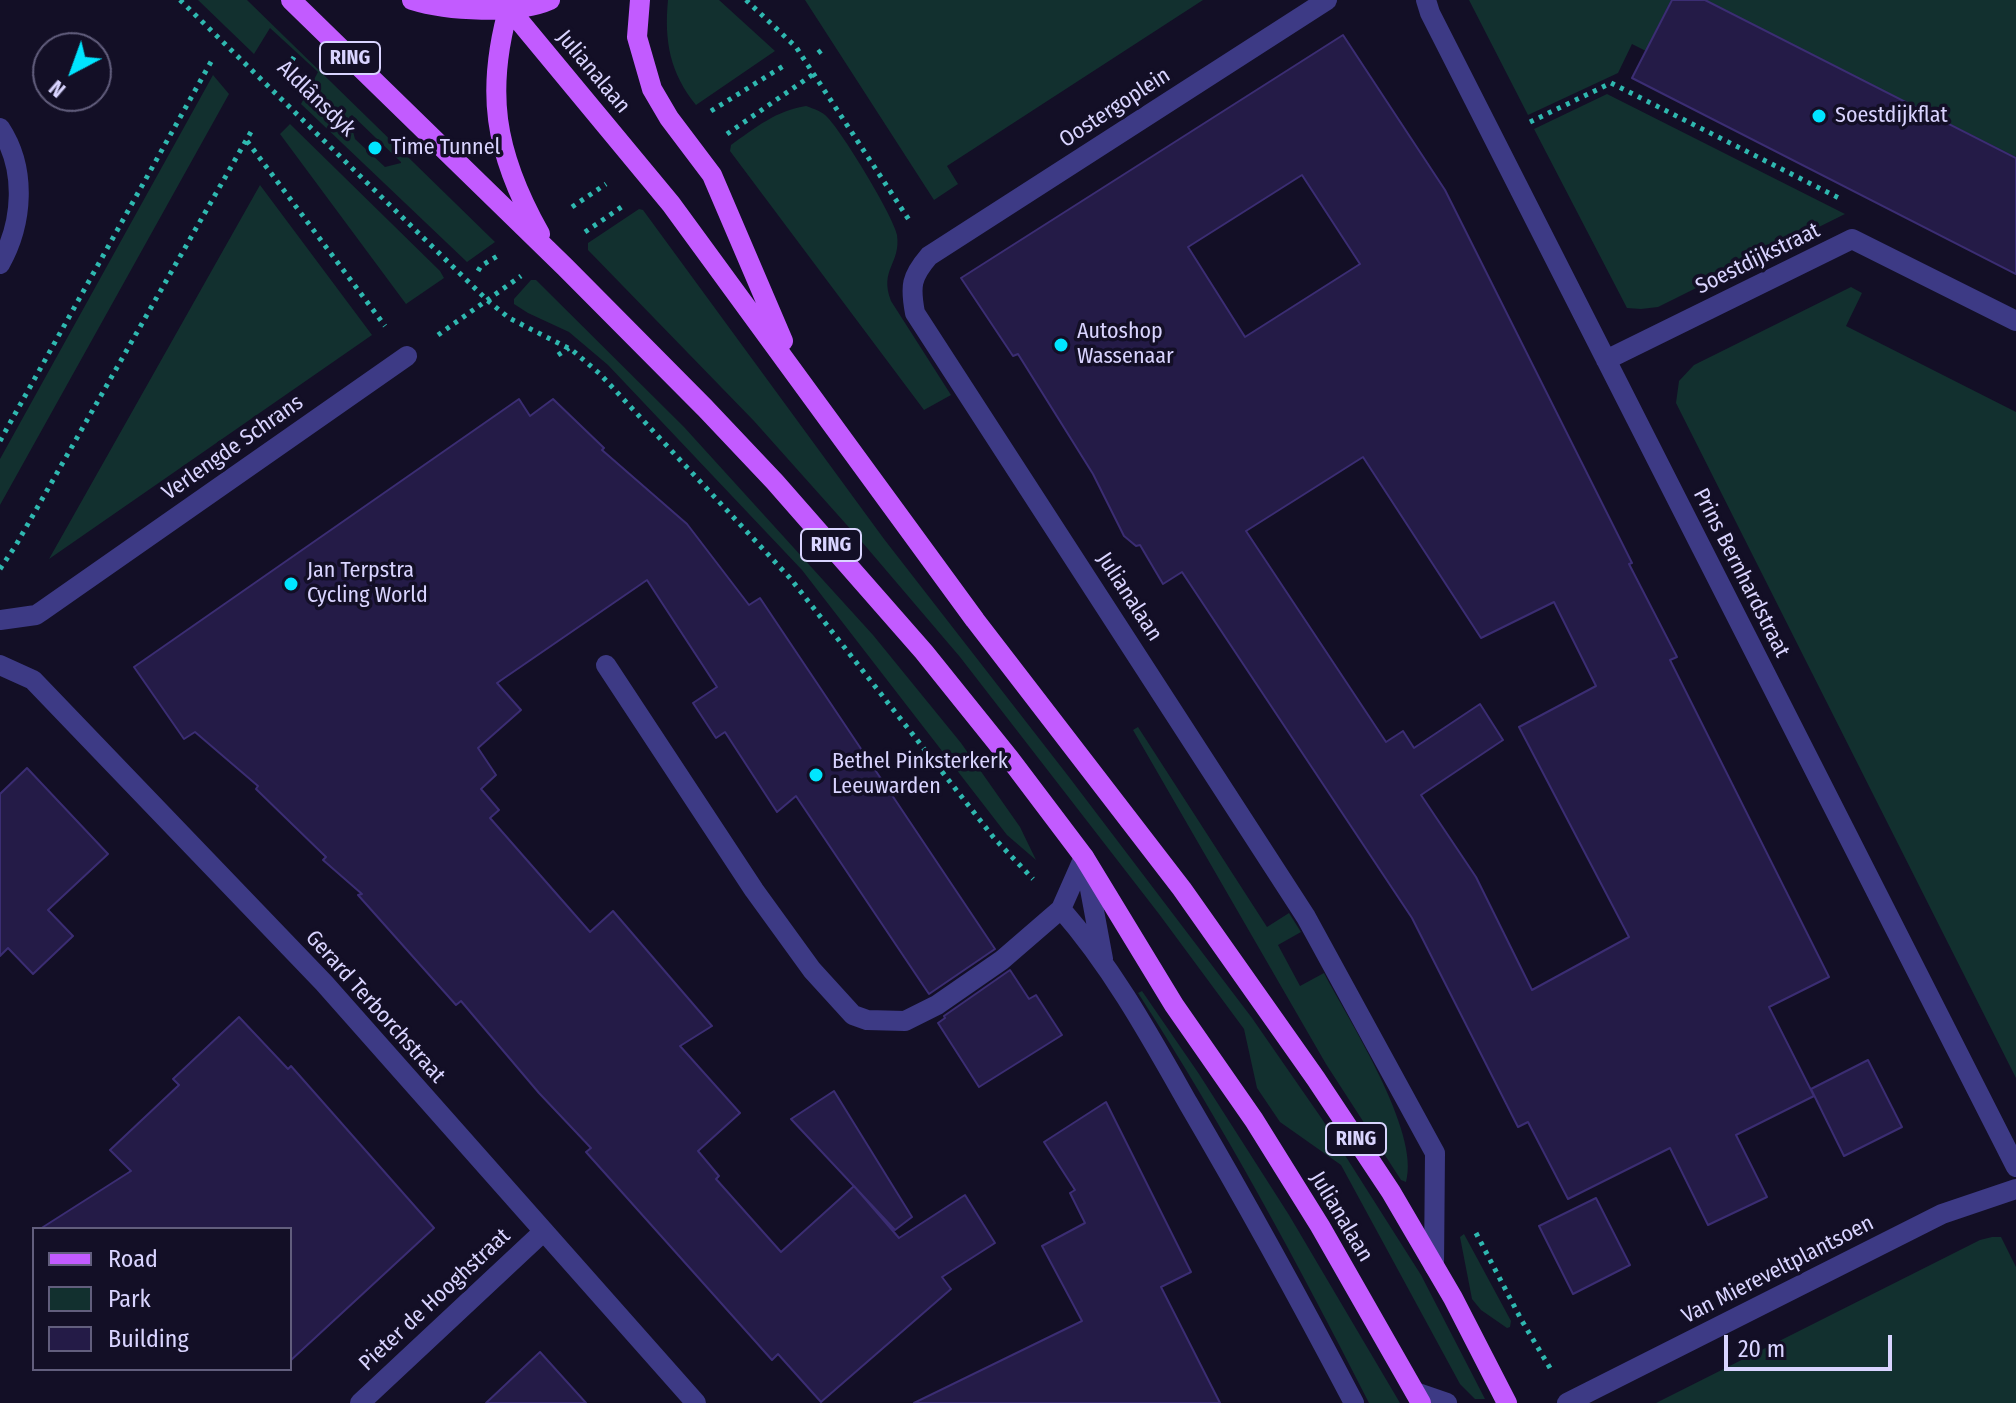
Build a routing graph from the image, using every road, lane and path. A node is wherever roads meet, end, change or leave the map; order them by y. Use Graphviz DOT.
graph roads {
  1 [pos="180,0"];
  2 [pos="291,0"];
  3 [pos="412,0"];
  4 [pos="550,0"];
  5 [pos="640,0"];
  6 [pos="746,0"];
  7 [pos="1327,0"];
  8 [pos="1426,0"];
  9 [pos="507,3"];
  10 [pos="826,47"];
  11 [pos="818,53"];
  12 [pos="294,56"];
  13 [pos="212,60"];
  14 [pos="785,65"];
  15 [pos="282,77"];
  16 [pos="703,117"];
  17 [pos="0,128"];
  18 [pos="252,130"];
  19 [pos="1495,140"];
  20 [pos="247,141"];
  21 [pos="617,176"];
  22 [pos="635,197"];
  23 [pos="564,213"];
  24 [pos="584,233"];
  25 [pos="1852,239"];
  26 [pos="506,250"];
  27 [pos="552,255"];
  28 [pos="929,256"];
  29 [pos="0,264"];
  30 [pos="478,271"];
  31 [pos="487,300"];
  32 [pos="373,310"];
  33 [pos="2016,321"];
  34 [pos="569,348"];
  35 [pos="558,355"];
  36 [pos="407,356"];
  37 [pos="1606,360"];
  38 [pos="797,374"];
  39 [pos="0,441"];
  40 [pos="0,569"];
  41 [pos="0,620"];
  42 [pos="0,665"];
  43 [pos="606,665"];
  44 [pos="1084,857"];
  45 [pos="1061,909"];
  46 [pos="1104,965"];
  47 [pos="2016,1167"];
  48 [pos="2016,1189"];
  49 [pos="1471,1223"];
  50 [pos="543,1232"];
  51 [pos="1434,1266"];
  52 [pos="1418,1397"];
  53 [pos="1568,1402"];
  54 [pos="360,1403"];
  55 [pos="696,1403"];
  56 [pos="1354,1403"];
  57 [pos="1447,1403"];
  58 [pos="1507,1403"];
  1 -- 31 [label="path, Aldlânsdyk"];
  2 -- 27 [label="main road, Julianalaan / RING"];
  3 -- 9 [label="main road"];
  4 -- 9 [label="main road"];
  5 -- 38 [label="main road, Julianalaan"];
  6 -- 28 [label="path"];
  7 -- 28 [label="street, Oostergoplein"];
  8 -- 19 [label="street, Prins Bernhardstraat"];
  9 -- 27 [label="main road, Julianalaan"];
  9 -- 38 [label="main road, Julianalaan / RING"];
  10 -- 11 [label="path"];
  12 -- 15 [label="path"];
  13 -- 39 [label="path"];
  14 -- 16 [label="path"];
  17 -- 29 [label="street"];
  18 -- 20 [label="path"];
  19 -- 25 [label="path"];
  19 -- 37 [label="street, Prins Bernhardstraat"];
  20 -- 32 [label="path"];
  20 -- 40 [label="path"];
  21 -- 23 [label="path"];
  22 -- 24 [label="path"];
  25 -- 33 [label="street, Soestdijkstraat"];
  25 -- 37 [label="street, Soestdijkstraat"];
  26 -- 30 [label="path"];
  27 -- 44 [label="main road, Julianalaan / RING"];
  28 -- 51 [label="street, Julianalaan"];
  31 -- 34 [label="path"];
  31 -- 36 [label="path"];
  34 -- 35 [label="path"];
  34 -- 45 [label="path"];
  36 -- 41 [label="street, Verlengde Schrans"];
  37 -- 47 [label="street, Prins Bernhardstraat"];
  38 -- 51 [label="main road, Julianalaan / RING"];
  42 -- 50 [label="street, Gerard Terborchstraat"];
  43 -- 45 [label="street"];
  44 -- 45 [label="street"];
  44 -- 46 [label="street, Julianalaan"];
  44 -- 52 [label="main road, Julianalaan / RING"];
  45 -- 46 [label="street, Julianalaan"];
  46 -- 56 [label="street, Julianalaan"];
  48 -- 53 [label="street, Van Miereveltplantsoen"];
  49 -- 53 [label="path"];
  50 -- 54 [label="street, Pieter de Hooghstraat"];
  50 -- 55 [label="street, Gerard Terborchstraat"];
  51 -- 58 [label="main road, Julianalaan / RING"];
  52 -- 57 [label="street"];
}
